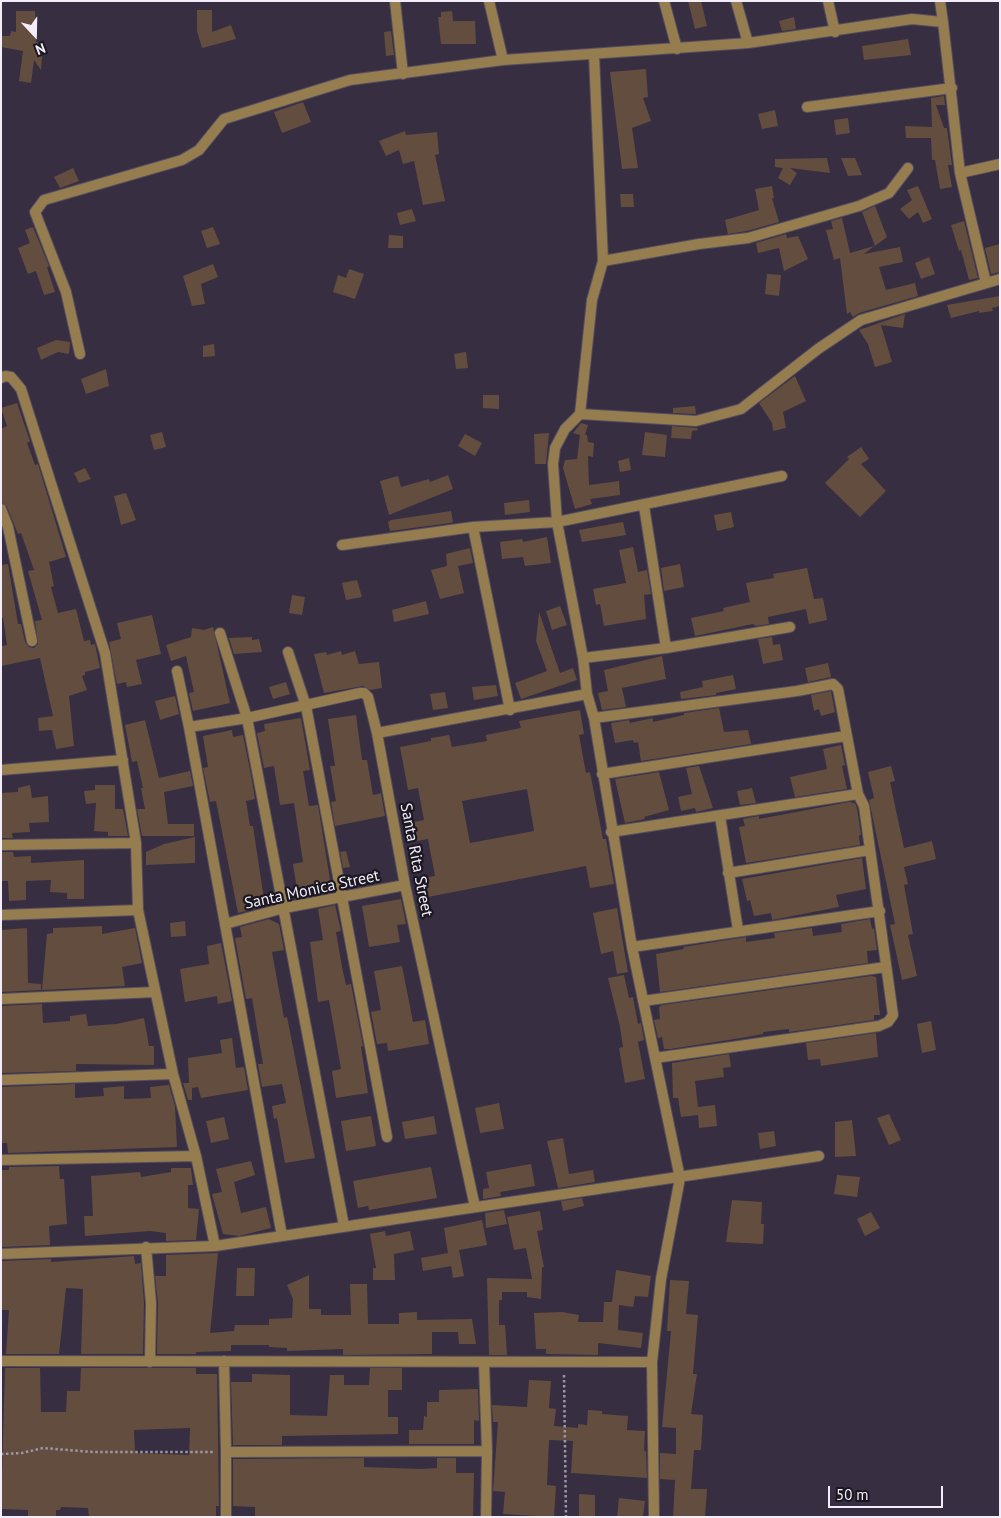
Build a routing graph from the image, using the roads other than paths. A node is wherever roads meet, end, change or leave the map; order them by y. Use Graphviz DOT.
graph roads {
  1 [pos="395,1"];
  2 [pos="489,1"];
  3 [pos="664,1"];
  4 [pos="736,1"];
  5 [pos="828,1"];
  6 [pos="940,1"];
  7 [pos="943,22"];
  8 [pos="834,32"];
  9 [pos="748,43"];
  10 [pos="677,50"];
  11 [pos="594,55"];
  12 [pos="503,60"];
  13 [pos="403,74"];
  14 [pos="952,88"];
  15 [pos="807,107"];
  16 [pos="1000,164"];
  17 [pos="908,168"];
  18 [pos="960,173"];
  19 [pos="603,261"];
  20 [pos="1000,279"];
  21 [pos="986,283"];
  22 [pos="80,354"];
  23 [pos="1,378"];
  24 [pos="580,414"];
  25 [pos="782,476"];
  26 [pos="644,506"];
  27 [pos="1,510"];
  28 [pos="557,522"];
  29 [pos="473,527"];
  30 [pos="342,545"];
  31 [pos="790,627"];
  32 [pos="220,632"];
  33 [pos="32,641"];
  34 [pos="666,648"];
  35 [pos="288,652"];
  36 [pos="582,658"];
  37 [pos="177,671"];
  38 [pos="587,694"];
  39 [pos="306,706"];
  40 [pos="510,710"];
  41 [pos="247,718"];
  42 [pos="594,718"];
  43 [pos="189,727"];
  44 [pos="377,733"];
  45 [pos="846,736"];
  46 [pos="123,760"];
  47 [pos="1,770"];
  48 [pos="602,774"];
  49 [pos="858,794"];
  50 [pos="720,816"];
  51 [pos="611,832"];
  52 [pos="136,843"];
  53 [pos="1,845"];
  54 [pos="870,850"];
  55 [pos="728,874"];
  56 [pos="405,886"];
  57 [pos="343,898"];
  58 [pos="284,908"];
  59 [pos="138,910"];
  60 [pos="880,910"];
  61 [pos="1,915"];
  62 [pos="225,924"];
  63 [pos="738,930"];
  64 [pos="632,947"];
  65 [pos="886,967"];
  66 [pos="155,992"];
  67 [pos="1,999"];
  68 [pos="643,1001"];
  69 [pos="656,1058"];
  70 [pos="173,1074"];
  71 [pos="1,1080"];
  72 [pos="387,1137"];
  73 [pos="196,1156"];
  74 [pos="819,1156"];
  75 [pos="1,1160"];
  76 [pos="680,1178"];
  77 [pos="475,1207"];
  78 [pos="344,1226"];
  79 [pos="282,1236"];
  80 [pos="215,1246"];
  81 [pos="146,1247"];
  82 [pos="1,1254"];
  83 [pos="1,1361"];
  84 [pos="224,1361"];
  85 [pos="150,1362"];
  86 [pos="652,1362"];
  87 [pos="484,1363"];
  88 [pos="487,1451"];
  89 [pos="226,1452"];
  90 [pos="226,1517"];
  91 [pos="486,1517"];
  92 [pos="654,1517"];
  1 -- 13 [label="street"];
  2 -- 12 [label="street"];
  3 -- 10 [label="street"];
  4 -- 9 [label="street"];
  5 -- 8 [label="street"];
  6 -- 7 [label="street"];
  7 -- 8 [label="street"];
  7 -- 14 [label="street"];
  8 -- 9 [label="street"];
  9 -- 10 [label="street"];
  10 -- 11 [label="street"];
  11 -- 12 [label="street"];
  11 -- 19 [label="street"];
  12 -- 13 [label="street"];
  13 -- 22 [label="street"];
  14 -- 15 [label="street"];
  14 -- 18 [label="street"];
  16 -- 18 [label="street"];
  17 -- 19 [label="street"];
  18 -- 21 [label="street"];
  19 -- 24 [label="street"];
  20 -- 21 [label="street"];
  21 -- 24 [label="street"];
  23 -- 46 [label="street"];
  24 -- 28 [label="street"];
  25 -- 26 [label="street"];
  26 -- 28 [label="street"];
  26 -- 34 [label="street"];
  27 -- 33 [label="street"];
  28 -- 29 [label="street"];
  28 -- 36 [label="street"];
  29 -- 30 [label="street"];
  29 -- 40 [label="street"];
  31 -- 34 [label="street"];
  32 -- 41 [label="street"];
  34 -- 36 [label="street"];
  35 -- 39 [label="street"];
  36 -- 38 [label="street"];
  37 -- 43 [label="street"];
  38 -- 40 [label="street"];
  38 -- 42 [label="street"];
  39 -- 41 [label="street, Santa Rita Street"];
  39 -- 44 [label="street, Santa Rita Street"];
  39 -- 57 [label="street"];
  40 -- 44 [label="street"];
  41 -- 43 [label="street, Santa Rita Street"];
  41 -- 58 [label="street"];
  42 -- 45 [label="street"];
  42 -- 48 [label="street"];
  43 -- 62 [label="street"];
  44 -- 56 [label="street, Santa Rita Street"];
  45 -- 48 [label="street"];
  45 -- 49 [label="street"];
  46 -- 47 [label="street"];
  46 -- 52 [label="street"];
  48 -- 51 [label="street"];
  49 -- 50 [label="street"];
  49 -- 54 [label="street"];
  50 -- 51 [label="street"];
  50 -- 55 [label="street"];
  51 -- 64 [label="street"];
  52 -- 53 [label="street"];
  52 -- 59 [label="street"];
  54 -- 55 [label="street"];
  54 -- 60 [label="street"];
  55 -- 63 [label="street"];
  56 -- 57 [label="street, Santa Monica Street"];
  56 -- 77 [label="street, Santa Rita Street"];
  57 -- 58 [label="street, Santa Monica Street"];
  57 -- 72 [label="street"];
  58 -- 62 [label="street, Santa Monica Street"];
  58 -- 78 [label="street"];
  59 -- 61 [label="street"];
  59 -- 66 [label="street"];
  60 -- 63 [label="street"];
  60 -- 65 [label="street"];
  62 -- 79 [label="street"];
  63 -- 64 [label="street"];
  64 -- 68 [label="street"];
  65 -- 68 [label="street"];
  65 -- 69 [label="street"];
  66 -- 67 [label="street"];
  66 -- 70 [label="street"];
  68 -- 69 [label="street"];
  69 -- 76 [label="street"];
  70 -- 71 [label="street"];
  70 -- 73 [label="street"];
  73 -- 75 [label="street"];
  73 -- 80 [label="street"];
  74 -- 76 [label="street"];
  76 -- 77 [label="street"];
  76 -- 86 [label="street"];
  77 -- 78 [label="street"];
  78 -- 79 [label="street"];
  79 -- 80 [label="street"];
  80 -- 81 [label="street"];
  81 -- 82 [label="street"];
  81 -- 85 [label="street"];
  83 -- 85 [label="street"];
  84 -- 85 [label="street"];
  84 -- 87 [label="street"];
  84 -- 89 [label="street"];
  86 -- 87 [label="street"];
  86 -- 92 [label="street"];
  87 -- 88 [label="street"];
  88 -- 89 [label="street"];
  88 -- 91 [label="street"];
  89 -- 90 [label="street"];
}
